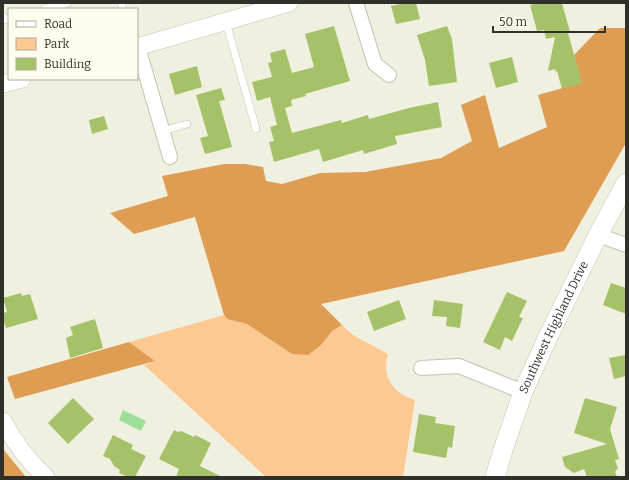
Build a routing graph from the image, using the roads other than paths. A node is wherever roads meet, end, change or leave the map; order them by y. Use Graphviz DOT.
graph roads {
  1 [pos="67,3"];
  2 [pos="289,3"];
  3 [pos="356,3"];
  4 [pos="48,8"];
  5 [pos="226,22"];
  6 [pos="138,46"];
  7 [pos="138,49"];
  8 [pos="389,76"];
  9 [pos="18,80"];
  10 [pos="3,84"];
  11 [pos="187,124"];
  12 [pos="256,129"];
  13 [pos="162,132"];
  14 [pos="170,157"];
  15 [pos="626,183"];
  16 [pos="598,234"];
  17 [pos="626,245"];
  18 [pos="421,368"];
  19 [pos="523,392"];
  20 [pos="3,421"];
  21 [pos="46,477"];
  22 [pos="495,477"];
  1 -- 4 [label="lane"];
  2 -- 5 [label="street"];
  3 -- 8 [label="street"];
  5 -- 6 [label="street"];
  5 -- 12 [label="lane"];
  7 -- 13 [label="street"];
  9 -- 10 [label="street"];
  11 -- 13 [label="lane"];
  13 -- 14 [label="street"];
  15 -- 16 [label="main road, Southwest Highland Drive"];
  16 -- 17 [label="street"];
  16 -- 19 [label="main road, Southwest Highland Drive"];
  18 -- 19 [label="street"];
  19 -- 22 [label="main road, Southwest Highland Drive"];
  20 -- 21 [label="street"];
}
